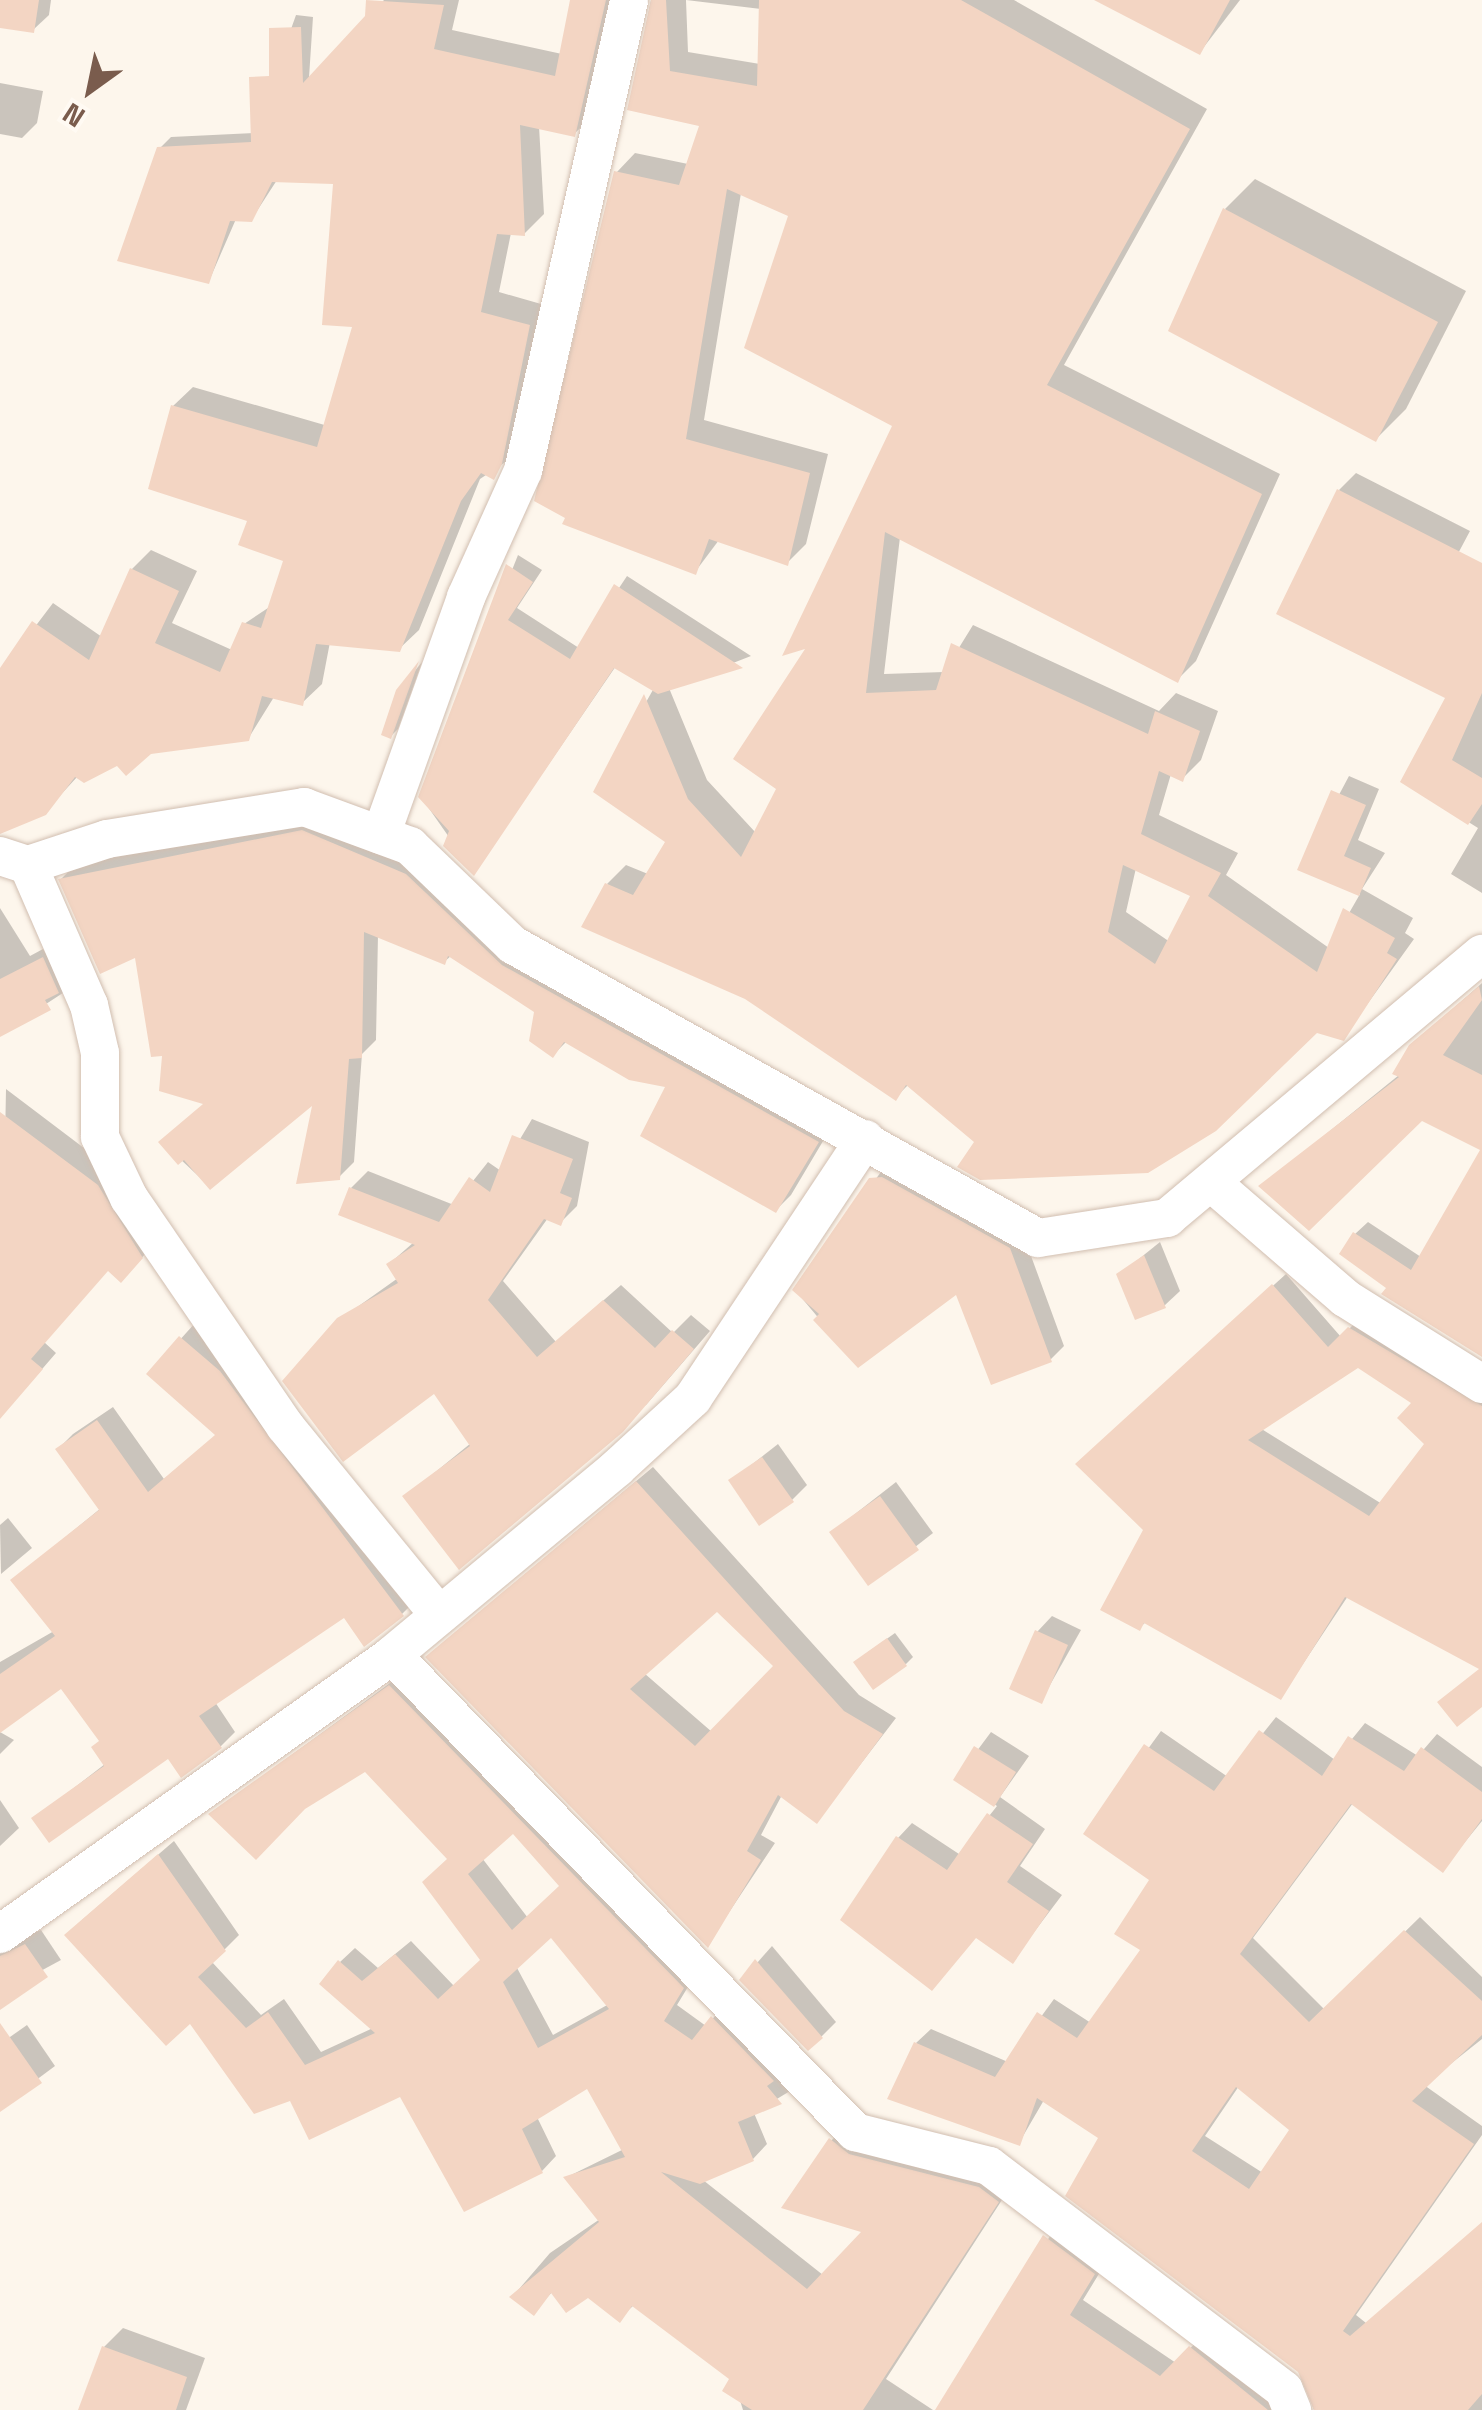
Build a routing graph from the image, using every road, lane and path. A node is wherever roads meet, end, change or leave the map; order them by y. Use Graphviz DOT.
graph roads {
  1 [pos="629,0"];
  2 [pos="381,835"];
  3 [pos="14,860"];
  4 [pos="1482,954"];
  5 [pos="865,1139"];
  6 [pos="1212,1183"];
  7 [pos="1482,1384"];
  8 [pos="439,1615"];
  9 [pos="392,1655"];
  10 [pos="0,1934"];
  11 [pos="1292,2410"];
  1 -- 2 [label="street"];
  2 -- 3 [label="street"];
  2 -- 5 [label="street"];
  3 -- 8 [label="street"];
  4 -- 6 [label="street"];
  5 -- 6 [label="street"];
  5 -- 8 [label="street"];
  6 -- 7 [label="street"];
  8 -- 9 [label="street"];
  9 -- 10 [label="street"];
  9 -- 11 [label="street"];
}
